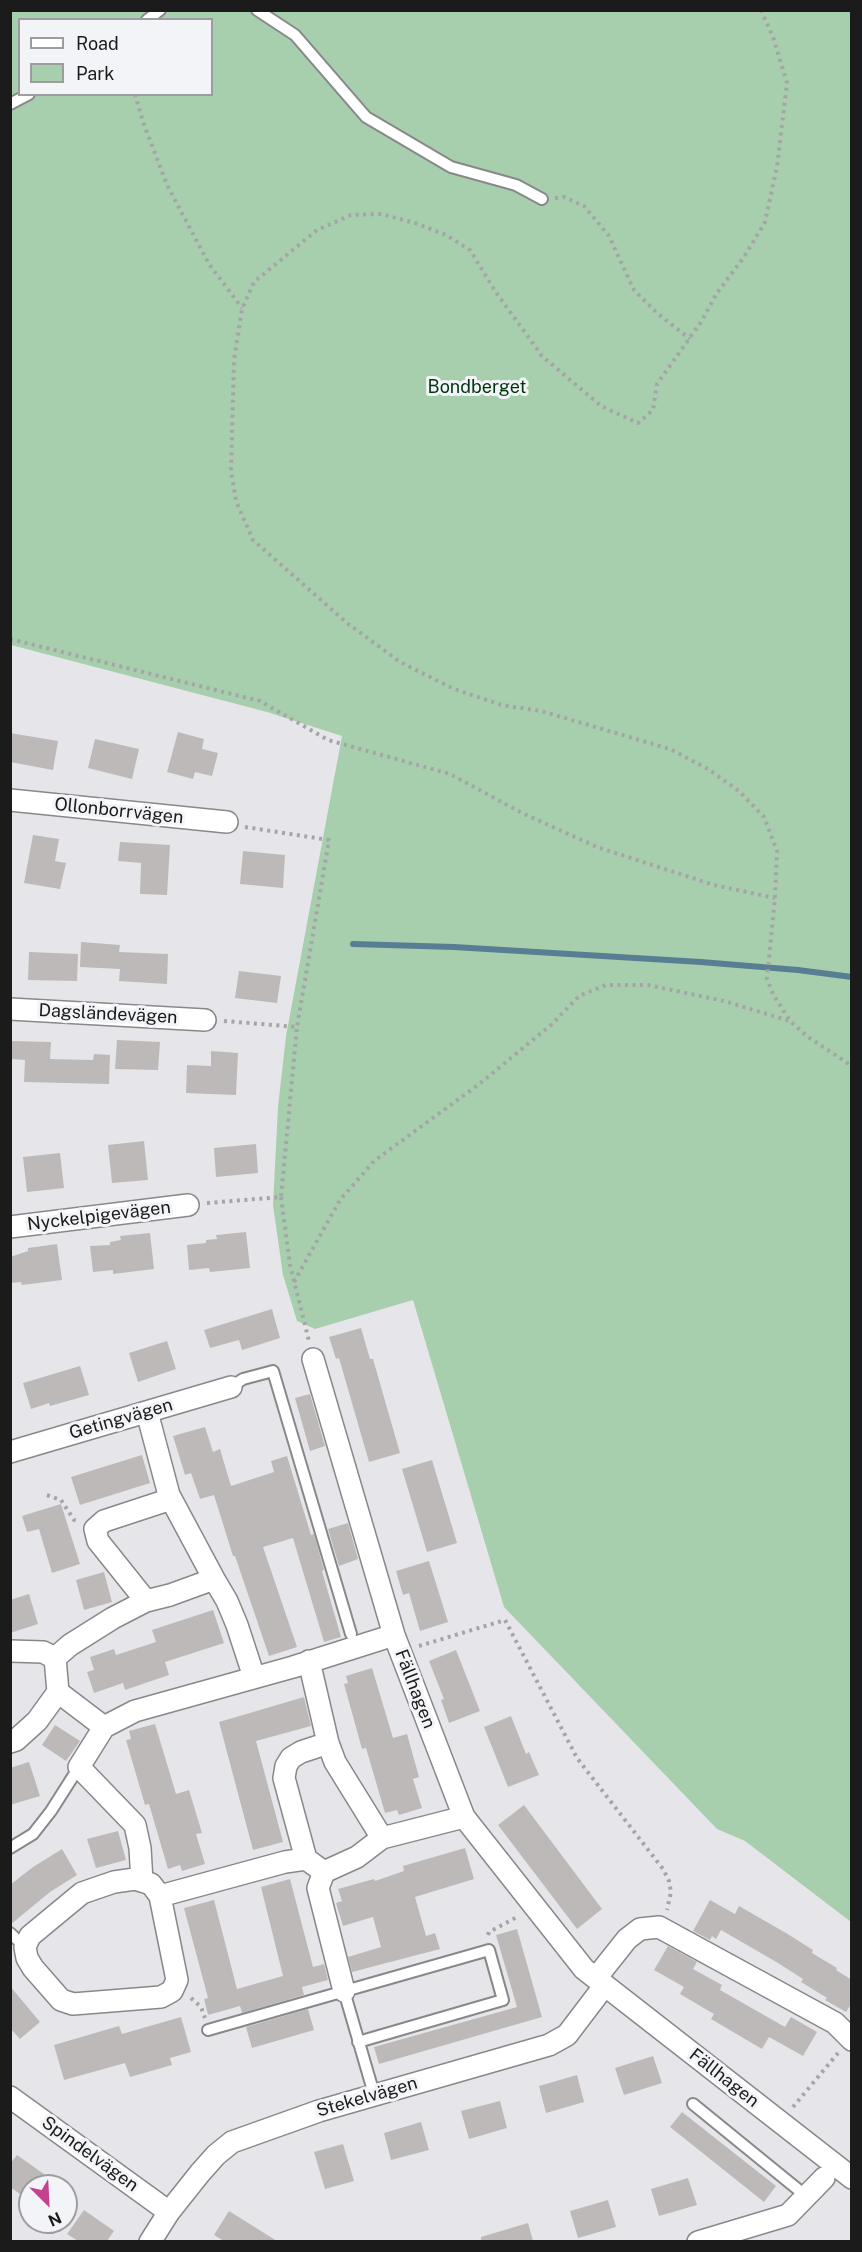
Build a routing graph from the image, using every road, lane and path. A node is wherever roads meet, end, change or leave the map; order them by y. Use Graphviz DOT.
graph roads {
  1 [pos="257,10"];
  2 [pos="761,10"];
  3 [pos="25,96"];
  4 [pos="136,96"];
  5 [pos="10,104"];
  6 [pos="542,199"];
  7 [pos="242,309"];
  8 [pos="690,339"];
  9 [pos="10,639"];
  10 [pos="10,800"];
  11 [pos="227,822"];
  12 [pos="775,898"];
  13 [pos="10,1009"];
  14 [pos="205,1020"];
  15 [pos="790,1022"];
  16 [pos="297,1028"];
  17 [pos="852,1066"];
  18 [pos="281,1197"];
  19 [pos="188,1205"];
  20 [pos="10,1227"];
  21 [pos="294,1282"];
  22 [pos="313,1359"];
  23 [pos="231,1387"];
  24 [pos="147,1412"];
  25 [pos="10,1452"];
  26 [pos="47,1495"];
  27 [pos="171,1499"];
  28 [pos="95,1529"];
  29 [pos="214,1579"];
  30 [pos="146,1601"];
  31 [pos="351,1634"];
  32 [pos="398,1643"];
  33 [pos="10,1651"];
  34 [pos="55,1658"];
  35 [pos="309,1661"];
  36 [pos="254,1677"];
  37 [pos="58,1692"];
  38 [pos="104,1727"];
  39 [pos="10,1742"];
  40 [pos="328,1743"];
  41 [pos="80,1767"];
  42 [pos="464,1817"];
  43 [pos="382,1838"];
  44 [pos="10,1848"];
  45 [pos="306,1859"];
  46 [pos="324,1872"];
  47 [pos="142,1881"];
  48 [pos="160,1896"];
  49 [pos="535,1907"];
  50 [pos="659,1927"];
  51 [pos="18,1940"];
  52 [pos="489,1950"];
  53 [pos="601,1982"];
  54 [pos="174,1987"];
  55 [pos="344,1991"];
  56 [pos="208,2030"];
  57 [pos="851,2039"];
  58 [pos="358,2042"];
  59 [pos="374,2094"];
  60 [pos="10,2097"];
  61 [pos="693,2104"];
  62 [pos="781,2122"];
  63 [pos="824,2178"];
  64 [pos="852,2178"];
  65 [pos="806,2196"];
  66 [pos="169,2212"];
  67 [pos="150,2241"];
  68 [pos="698,2241"];
  1 -- 6 [label="lane"];
  2 -- 8 [label="path"];
  3 -- 5 [label="lane"];
  4 -- 7 [label="path"];
  6 -- 8 [label="path"];
  7 -- 8 [label="path"];
  7 -- 12 [label="path"];
  9 -- 12 [label="path"];
  10 -- 11 [label="street, Ollonborrvägen"];
  11 -- 16 [label="path"];
  12 -- 15 [label="path"];
  13 -- 14 [label="street, Dagsländevägen"];
  14 -- 16 [label="path"];
  15 -- 17 [label="path"];
  15 -- 21 [label="path"];
  16 -- 18 [label="path"];
  18 -- 19 [label="path"];
  18 -- 21 [label="path"];
  19 -- 20 [label="street, Nyckelpigevägen"];
  21 -- 22 [label="path"];
  22 -- 32 [label="street, Fällhagen"];
  23 -- 24 [label="street, Getingvägen"];
  23 -- 31 [label="lane"];
  24 -- 25 [label="street, Getingvägen"];
  24 -- 27 [label="street"];
  26 -- 28 [label="path"];
  27 -- 28 [label="street"];
  27 -- 29 [label="street"];
  28 -- 30 [label="street"];
  29 -- 30 [label="street"];
  29 -- 36 [label="street"];
  30 -- 34 [label="street"];
  32 -- 35 [label="street"];
  32 -- 42 [label="street, Fällhagen"];
  32 -- 50 [label="path"];
  33 -- 34 [label="street"];
  34 -- 37 [label="street"];
  35 -- 36 [label="street"];
  35 -- 40 [label="street"];
  36 -- 38 [label="street"];
  37 -- 38 [label="street"];
  37 -- 39 [label="street"];
  38 -- 41 [label="street"];
  40 -- 43 [label="street"];
  40 -- 45 [label="street"];
  41 -- 44 [label="lane"];
  41 -- 47 [label="street"];
  42 -- 43 [label="street"];
  42 -- 49 [label="street, Fällhagen"];
  43 -- 46 [label="street"];
  45 -- 46 [label="street"];
  45 -- 48 [label="street"];
  46 -- 55 [label="street"];
  47 -- 48 [label="street"];
  47 -- 51 [label="street"];
  48 -- 54 [label="street"];
  49 -- 52 [label="path"];
  49 -- 53 [label="street, Fällhagen"];
  50 -- 53 [label="street"];
  50 -- 57 [label="street"];
  51 -- 54 [label="street"];
  52 -- 55 [label="lane"];
  52 -- 58 [label="lane"];
  53 -- 59 [label="street, Stekelvägen"];
  53 -- 62 [label="street, Fällhagen"];
  54 -- 56 [label="path"];
  55 -- 56 [label="lane"];
  55 -- 58 [label="lane"];
  57 -- 62 [label="path"];
  58 -- 59 [label="lane"];
  59 -- 66 [label="street, Stekelvägen"];
  60 -- 66 [label="street, Spindelvägen"];
  61 -- 65 [label="lane"];
  62 -- 64 [label="street, Fällhagen"];
  63 -- 65 [label="street"];
  65 -- 68 [label="street"];
  66 -- 67 [label="street, Stekelvägen"];
}
